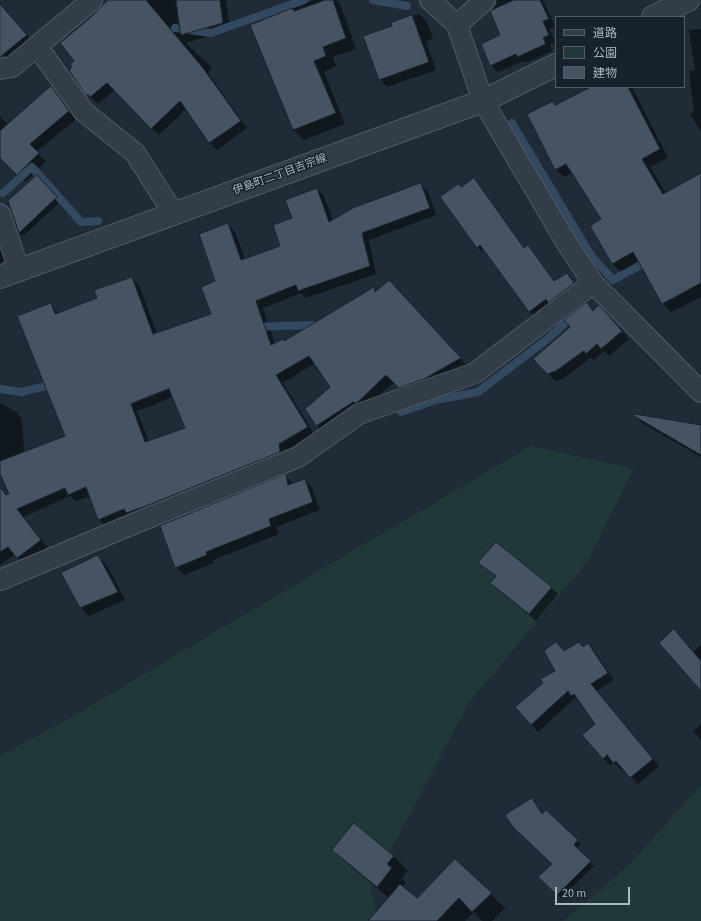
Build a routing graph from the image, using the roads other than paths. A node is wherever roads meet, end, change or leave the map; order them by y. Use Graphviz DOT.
graph roads {
  1 [pos="430,0"];
  2 [pos="484,0"];
  3 [pos="688,0"];
  4 [pos="79,4"];
  5 [pos="655,16"];
  6 [pos="457,25"];
  7 [pos="37,46"];
  8 [pos="555,65"];
  9 [pos="0,69"];
  10 [pos="483,101"];
  11 [pos="0,214"];
  12 [pos="174,214"];
  13 [pos="9,274"];
  14 [pos="593,283"];
  15 [pos="701,392"];
  16 [pos="0,580"];
  1 -- 6 [label="street"];
  2 -- 6 [label="street"];
  3 -- 5 [label="street"];
  4 -- 7 [label="street"];
  6 -- 10 [label="street"];
  7 -- 9 [label="street"];
  7 -- 12 [label="street"];
  8 -- 10 [label="street, 伊島町二丁目吉宗線"];
  10 -- 12 [label="street, 伊島町二丁目吉宗線"];
  10 -- 14 [label="street"];
  11 -- 13 [label="street"];
  12 -- 13 [label="street, 伊島町二丁目吉宗線"];
  14 -- 15 [label="street"];
  14 -- 16 [label="street"];
}
